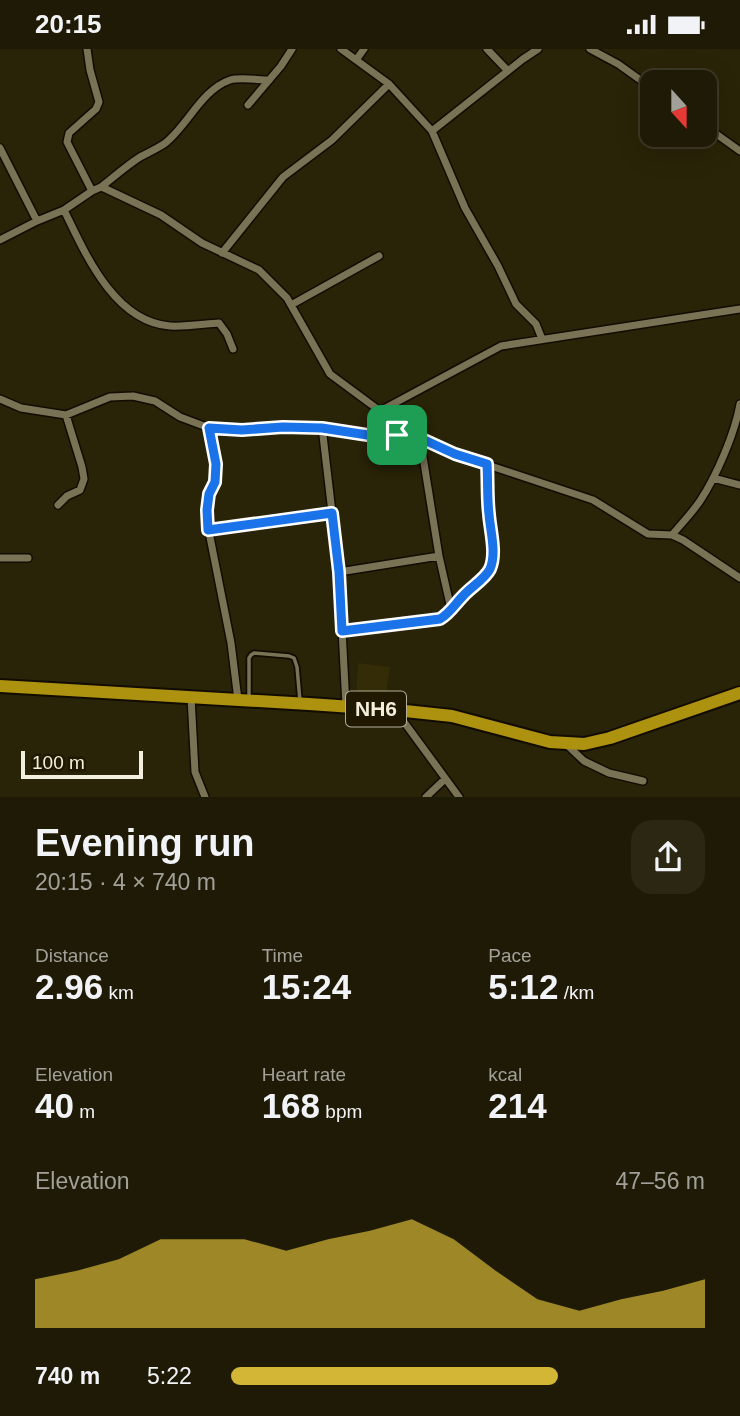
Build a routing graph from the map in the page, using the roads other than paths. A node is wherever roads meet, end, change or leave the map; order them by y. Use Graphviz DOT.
graph roads {
  1 [pos="87,49"];
  2 [pos="292,49"];
  3 [pos="341,49"];
  4 [pos="363,49"];
  5 [pos="487,49"];
  6 [pos="538,49"];
  7 [pos="590,49"];
  8 [pos="356,59"];
  9 [pos="508,71"];
  10 [pos="269,80"];
  11 [pos="640,80"];
  12 [pos="389,84"];
  13 [pos="248,105"];
  14 [pos="432,131"];
  15 [pos="718,135"];
  16 [pos="0,148"];
  17 [pos="740,151"];
  18 [pos="101,187"];
  19 [pos="92,191"];
  20 [pos="64,210"];
  21 [pos="37,221"];
  22 [pos="0,240"];
  23 [pos="222,253"];
  24 [pos="379,256"];
  25 [pos="291,305"];
  26 [pos="740,309"];
  27 [pos="542,339"];
  28 [pos="233,349"];
  29 [pos="0,399"];
  30 [pos="740,404"];
  31 [pos="380,411"];
  32 [pos="66,415"];
  33 [pos="209,428"];
  34 [pos="322,428"];
  35 [pos="397,435"];
  36 [pos="420,438"];
  37 [pos="487,464"];
  38 [pos="713,478"];
  39 [pos="740,485"];
  40 [pos="58,505"];
  41 [pos="332,513"];
  42 [pos="208,530"];
  43 [pos="671,535"];
  44 [pos="439,556"];
  45 [pos="0,558"];
  46 [pos="27,558"];
  47 [pos="339,572"];
  48 [pos="740,578"];
  49 [pos="452,611"];
  50 [pos="342,631"];
  51 [pos="0,686"];
  52 [pos="740,693"];
  53 [pos="191,697"];
  54 [pos="243,700"];
  55 [pos="300,703"];
  56 [pos="346,706"];
  57 [pos="396,710"];
  58 [pos="566,744"];
  59 [pos="446,779"];
  60 [pos="643,782"];
  61 [pos="205,796"];
  62 [pos="426,796"];
  63 [pos="459,796"];
  1 -- 19 [label="street"];
  2 -- 10 [label="street"];
  3 -- 8 [label="street"];
  4 -- 8 [label="street"];
  5 -- 9 [label="street"];
  6 -- 9 [label="street"];
  7 -- 11 [label="street"];
  8 -- 12 [label="street"];
  9 -- 14 [label="street"];
  10 -- 13 [label="street"];
  10 -- 18 [label="street"];
  12 -- 14 [label="street"];
  12 -- 23 [label="street"];
  14 -- 27 [label="street"];
  15 -- 17 [label="street"];
  16 -- 21 [label="street"];
  18 -- 19 [label="street"];
  18 -- 23 [label="street"];
  19 -- 20 [label="street"];
  20 -- 21 [label="street"];
  20 -- 28 [label="street"];
  21 -- 22 [label="street"];
  23 -- 25 [label="street"];
  24 -- 25 [label="street"];
  25 -- 31 [label="street"];
  26 -- 27 [label="street"];
  27 -- 31 [label="street"];
  29 -- 32 [label="street"];
  30 -- 38 [label="street"];
  31 -- 35 [label="street"];
  32 -- 33 [label="street"];
  32 -- 40 [label="street"];
  33 -- 34 [label="street"];
  33 -- 42 [label="street"];
  34 -- 35 [label="street"];
  34 -- 41 [label="street"];
  35 -- 36 [label="street"];
  36 -- 37 [label="street"];
  36 -- 44 [label="street"];
  37 -- 43 [label="street"];
  37 -- 49 [label="street"];
  38 -- 39 [label="street"];
  38 -- 43 [label="street"];
  41 -- 42 [label="street"];
  41 -- 47 [label="street"];
  42 -- 54 [label="street"];
  43 -- 48 [label="street"];
  44 -- 47 [label="street"];
  44 -- 49 [label="street"];
  45 -- 46 [label="street"];
  47 -- 50 [label="street"];
  49 -- 50 [label="street"];
  50 -- 56 [label="street"];
  51 -- 53 [label="highway, NH6"];
  52 -- 58 [label="highway, NH6"];
  53 -- 54 [label="highway, NH6"];
  53 -- 61 [label="street"];
  54 -- 55 [label="highway, NH6"];
  54 -- 55 [label="lane"];
  55 -- 56 [label="highway, NH6"];
  56 -- 57 [label="highway, NH6"];
  57 -- 58 [label="highway, NH6"];
  57 -- 59 [label="street"];
  58 -- 60 [label="street"];
  59 -- 62 [label="street"];
  59 -- 63 [label="street"];
}
